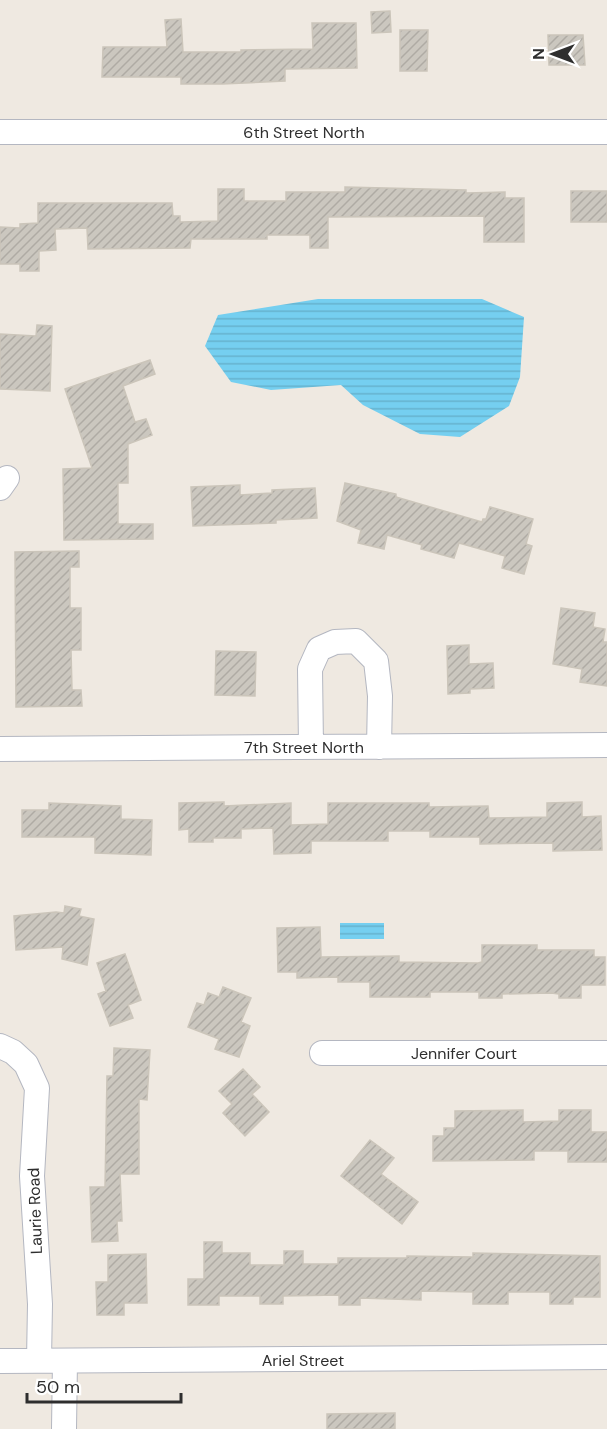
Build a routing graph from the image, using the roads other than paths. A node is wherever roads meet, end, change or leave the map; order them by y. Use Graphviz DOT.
graph roads {
  1 [pos="0,132"];
  2 [pos="607,132"];
  3 [pos="607,745"];
  4 [pos="311,747"];
  5 [pos="379,747"];
  6 [pos="0,749"];
  7 [pos="0,1046"];
  8 [pos="322,1053"];
  9 [pos="607,1053"];
  10 [pos="607,1358"];
  11 [pos="0,1360"];
  12 [pos="39,1360"];
  13 [pos="64,1361"];
  14 [pos="64,1429"];
  1 -- 2 [label="street, 6th Street North"];
  3 -- 5 [label="street, 7th Street North"];
  4 -- 5 [label="street, 7th Street North"];
  4 -- 5 [label="street"];
  4 -- 6 [label="street, 7th Street North"];
  7 -- 12 [label="street, Laurie Road"];
  8 -- 9 [label="street, Jennifer Court"];
  10 -- 13 [label="street, Ariel Street"];
  11 -- 12 [label="street, Ariel Street"];
  12 -- 13 [label="street, Ariel Street"];
  13 -- 14 [label="street"];
}
